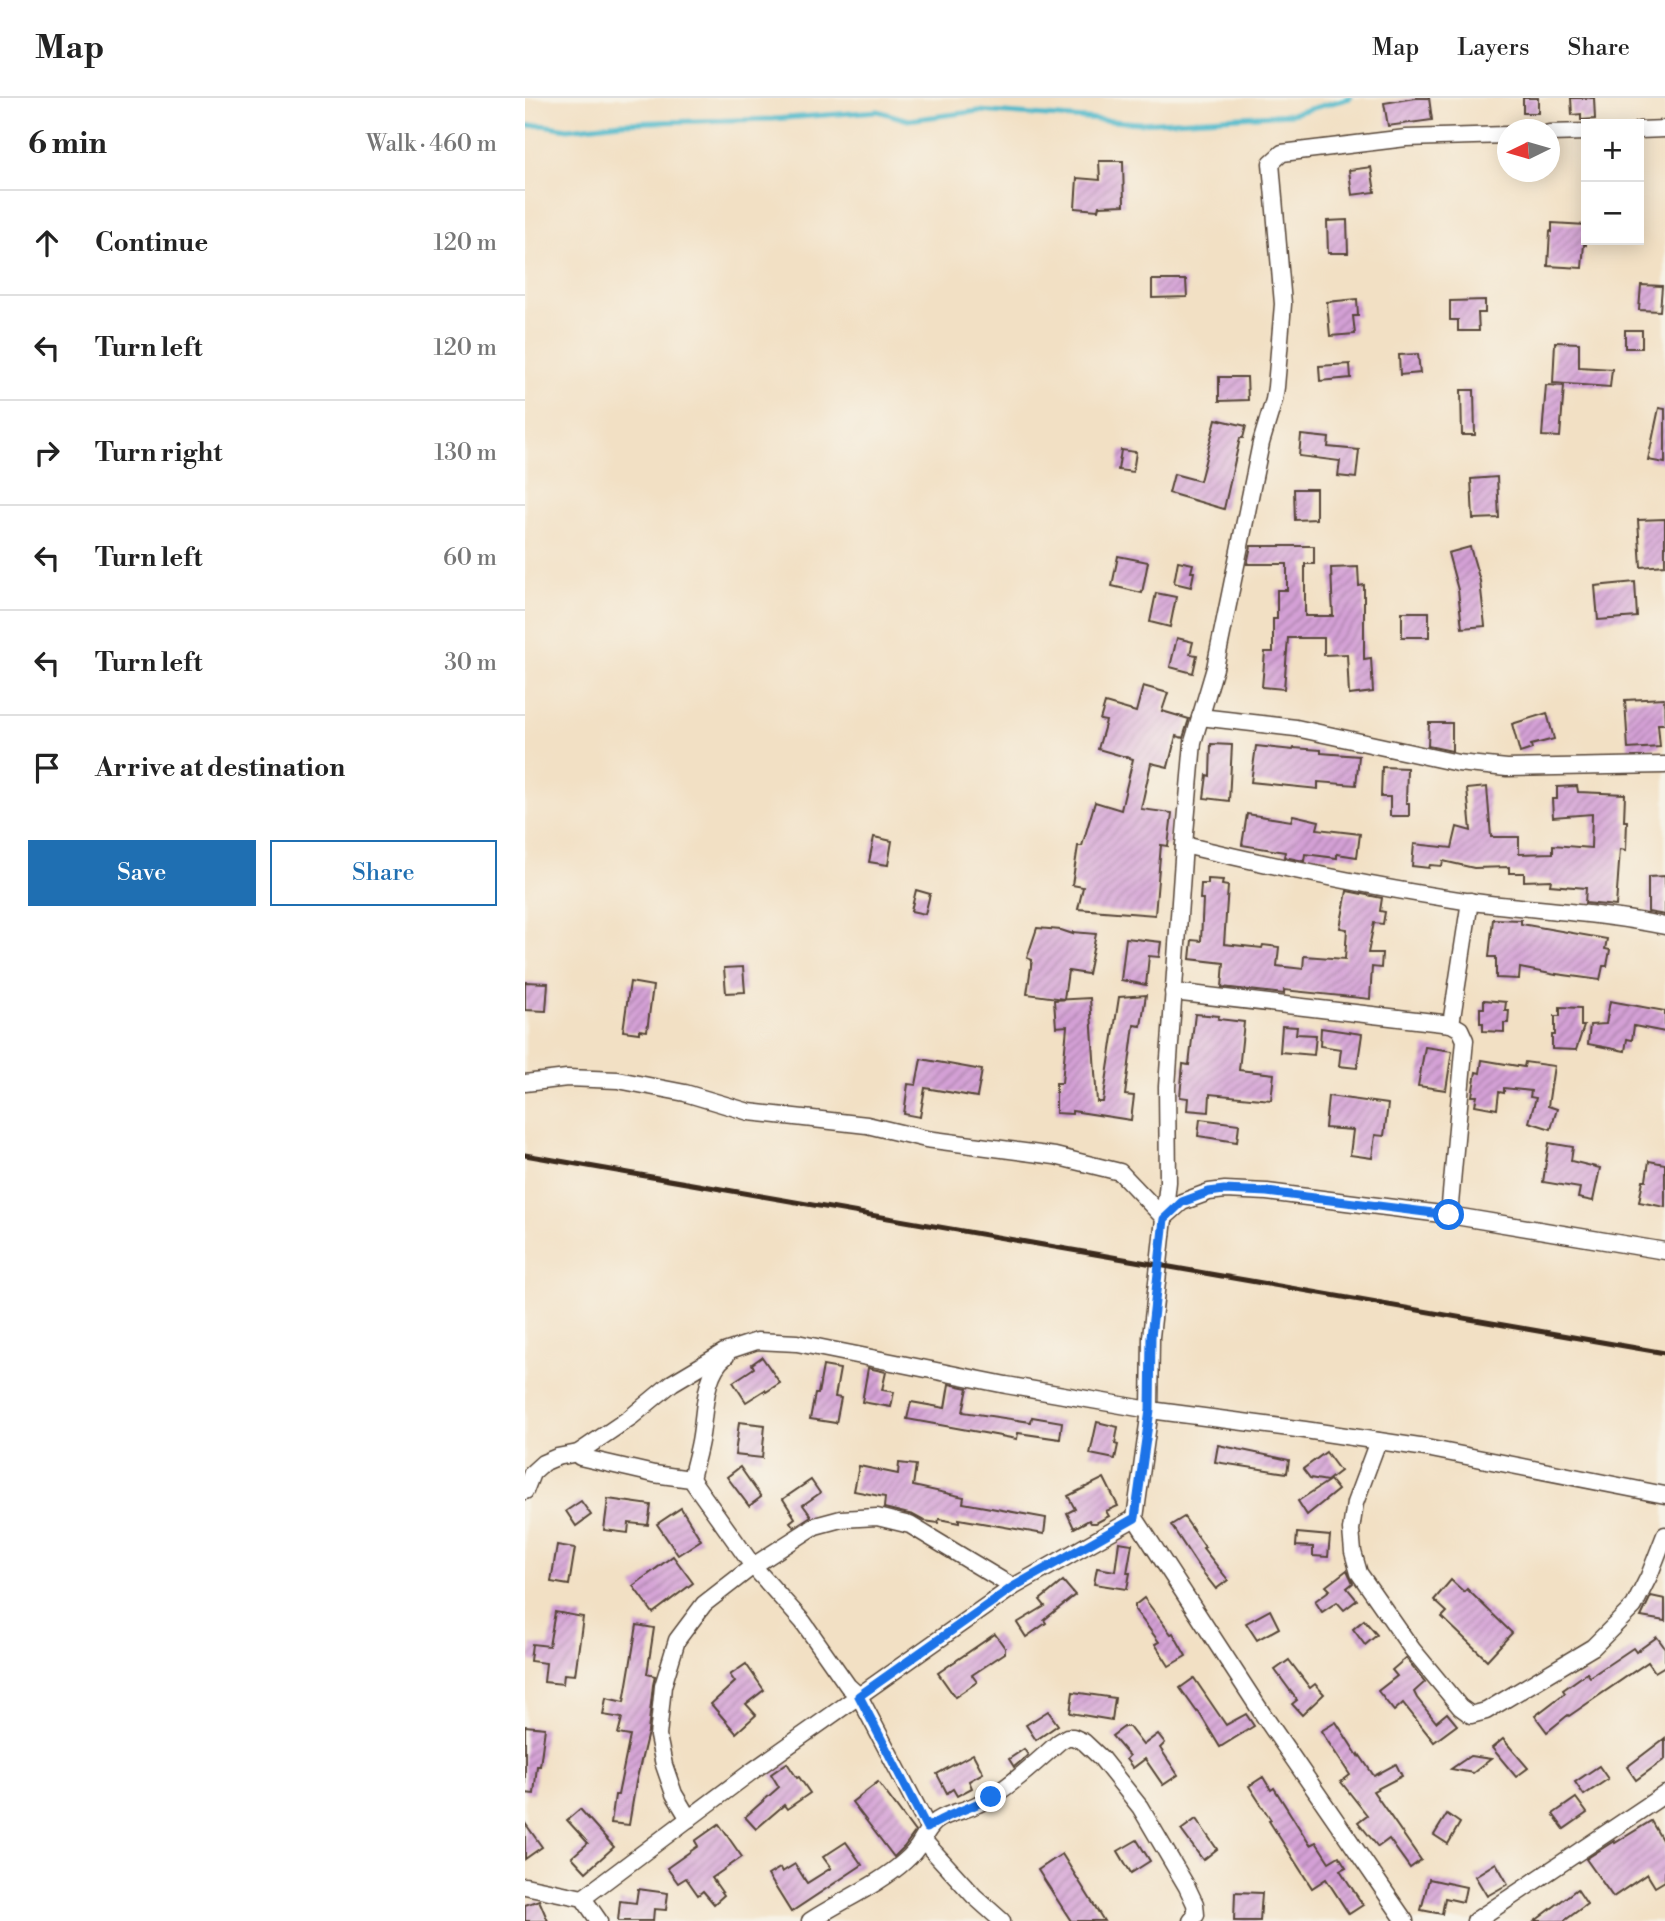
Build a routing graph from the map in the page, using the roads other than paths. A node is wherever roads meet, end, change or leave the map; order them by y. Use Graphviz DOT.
graph roads {
  1 [pos="1665,129"];
  2 [pos="1644,130"];
  3 [pos="1581,132"];
  4 [pos="1560,133"];
  5 [pos="1497,135"];
  6 [pos="1200,717"];
  7 [pos="1665,765"];
  8 [pos="1184,845"];
  9 [pos="1470,901"];
  10 [pos="1665,926"];
  11 [pos="1173,992"];
  12 [pos="1451,1024"];
  13 [pos="525,1083"];
  14 [pos="1449,1215"];
  15 [pos="1164,1219"];
  16 [pos="1665,1251"];
  17 [pos="739,1347"];
  18 [pos="1150,1410"];
  19 [pos="1378,1441"];
  20 [pos="578,1453"];
  21 [pos="691,1479"];
  22 [pos="525,1491"];
  23 [pos="1665,1494"];
  24 [pos="1135,1518"];
  25 [pos="1665,1535"];
  26 [pos="753,1566"];
  27 [pos="1013,1587"];
  28 [pos="859,1696"];
  29 [pos="1665,1794"];
  30 [pos="689,1819"];
  31 [pos="925,1834"];
  32 [pos="525,1886"];
  33 [pos="583,1898"];
  34 [pos="599,1921"];
  35 [pos="810,1921"];
  36 [pos="1002,1921"];
  37 [pos="1191,1921"];
  38 [pos="1405,1921"];
  39 [pos="1475,1921"];
  1 -- 2 [label="street"];
  3 -- 4 [label="street"];
  5 -- 6 [label="street"];
  6 -- 7 [label="street"];
  6 -- 8 [label="street"];
  8 -- 9 [label="street"];
  8 -- 11 [label="street"];
  9 -- 10 [label="street"];
  9 -- 12 [label="street"];
  11 -- 12 [label="street"];
  11 -- 15 [label="street"];
  12 -- 14 [label="street"];
  13 -- 15 [label="street"];
  14 -- 15 [label="street"];
  14 -- 16 [label="street"];
  15 -- 18 [label="street"];
  17 -- 18 [label="street"];
  17 -- 20 [label="street"];
  17 -- 21 [label="street"];
  18 -- 19 [label="street"];
  18 -- 24 [label="street"];
  19 -- 23 [label="street"];
  19 -- 25 [label="street"];
  20 -- 21 [label="street"];
  20 -- 22 [label="street"];
  21 -- 26 [label="street"];
  24 -- 27 [label="street"];
  24 -- 38 [label="street"];
  26 -- 27 [label="street"];
  26 -- 28 [label="street"];
  26 -- 30 [label="street"];
  27 -- 28 [label="street"];
  28 -- 30 [label="street"];
  28 -- 31 [label="street"];
  29 -- 39 [label="street"];
  30 -- 33 [label="street"];
  31 -- 35 [label="street"];
  31 -- 36 [label="street"];
  31 -- 37 [label="street"];
  32 -- 33 [label="street"];
  33 -- 34 [label="street"];
}
